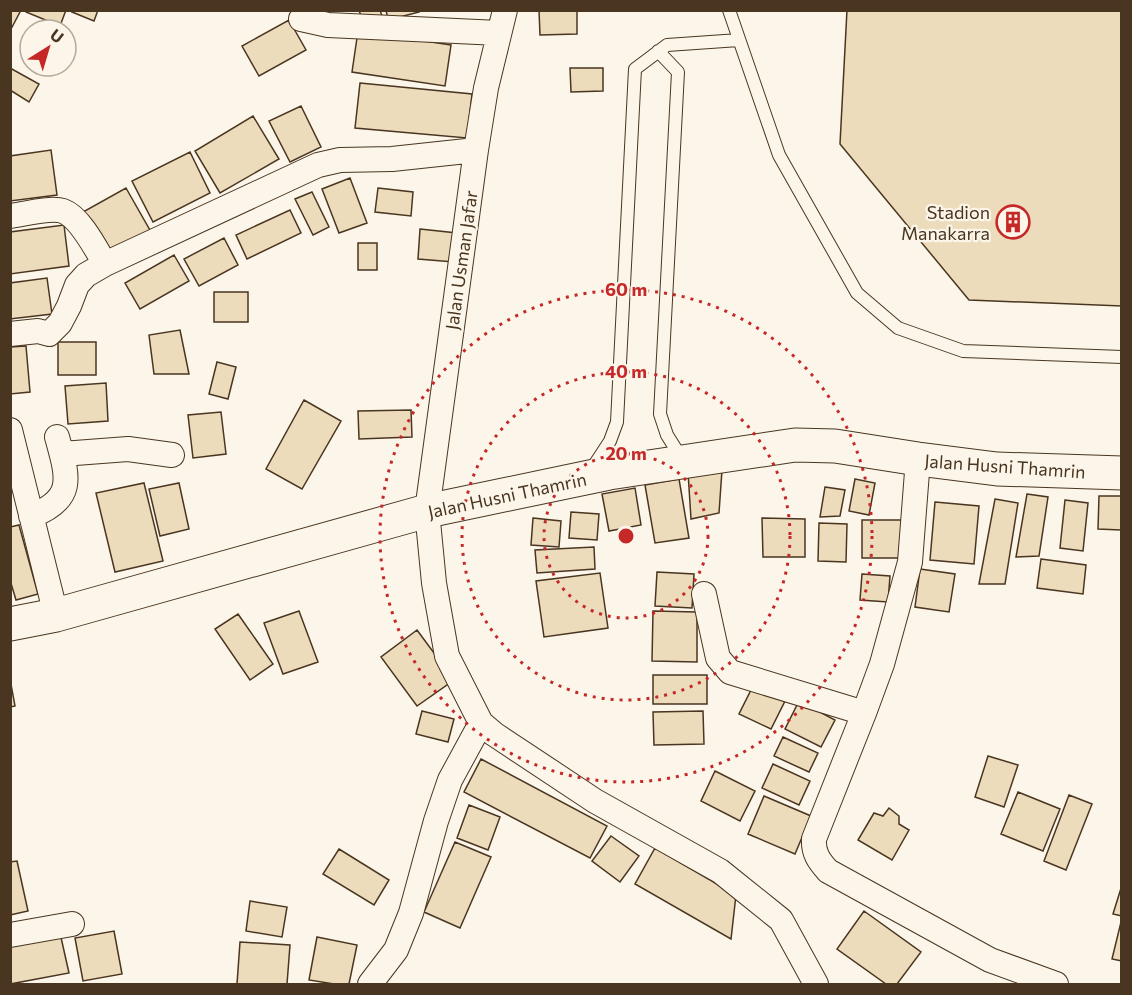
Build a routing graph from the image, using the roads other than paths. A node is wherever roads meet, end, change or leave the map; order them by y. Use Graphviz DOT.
graph roads {
  1 [pos="729,10"];
  2 [pos="301,19"];
  3 [pos="502,22"];
  4 [pos="739,40"];
  5 [pos="658,51"];
  6 [pos="476,150"];
  7 [pos="10,216"];
  8 [pos="105,264"];
  9 [pos="10,334"];
  10 [pos="1122,357"];
  11 [pos="10,430"];
  12 [pos="172,455"];
  13 [pos="918,459"];
  14 [pos="684,462"];
  15 [pos="1122,474"];
  16 [pos="586,478"];
  17 [pos="427,511"];
  18 [pos="31,516"];
  19 [pos="704,594"];
  20 [pos="56,615"];
  21 [pos="10,624"];
  22 [pos="864,713"];
  23 [pos="482,723"];
  24 [pos="72,924"];
  25 [pos="10,935"];
  26 [pos="369,984"];
  27 [pos="816,984"];
  28 [pos="1056,984"];
  1 -- 4 [label="lane"];
  2 -- 3 [label="street"];
  3 -- 6 [label="street, Jalan Usman Jafar"];
  4 -- 5 [label="lane"];
  4 -- 10 [label="lane"];
  5 -- 14 [label="lane"];
  5 -- 16 [label="lane"];
  6 -- 8 [label="street"];
  6 -- 17 [label="street, Jalan Usman Jafar"];
  7 -- 8 [label="street"];
  8 -- 9 [label="street"];
  11 -- 18 [label="street"];
  12 -- 18 [label="street"];
  13 -- 14 [label="street, Jalan Husni Thamrin"];
  13 -- 15 [label="street, Jalan Husni Thamrin"];
  13 -- 22 [label="street"];
  14 -- 16 [label="street, Jalan Husni Thamrin"];
  16 -- 17 [label="street, Jalan Husni Thamrin"];
  17 -- 20 [label="street, Jalan Husni Thamrin"];
  17 -- 23 [label="street, Jalan Usman Jafar"];
  18 -- 20 [label="street"];
  19 -- 22 [label="street"];
  20 -- 21 [label="street, Jalan Husni Thamrin"];
  22 -- 28 [label="street"];
  23 -- 26 [label="street"];
  23 -- 27 [label="street"];
  24 -- 25 [label="street"];
}
